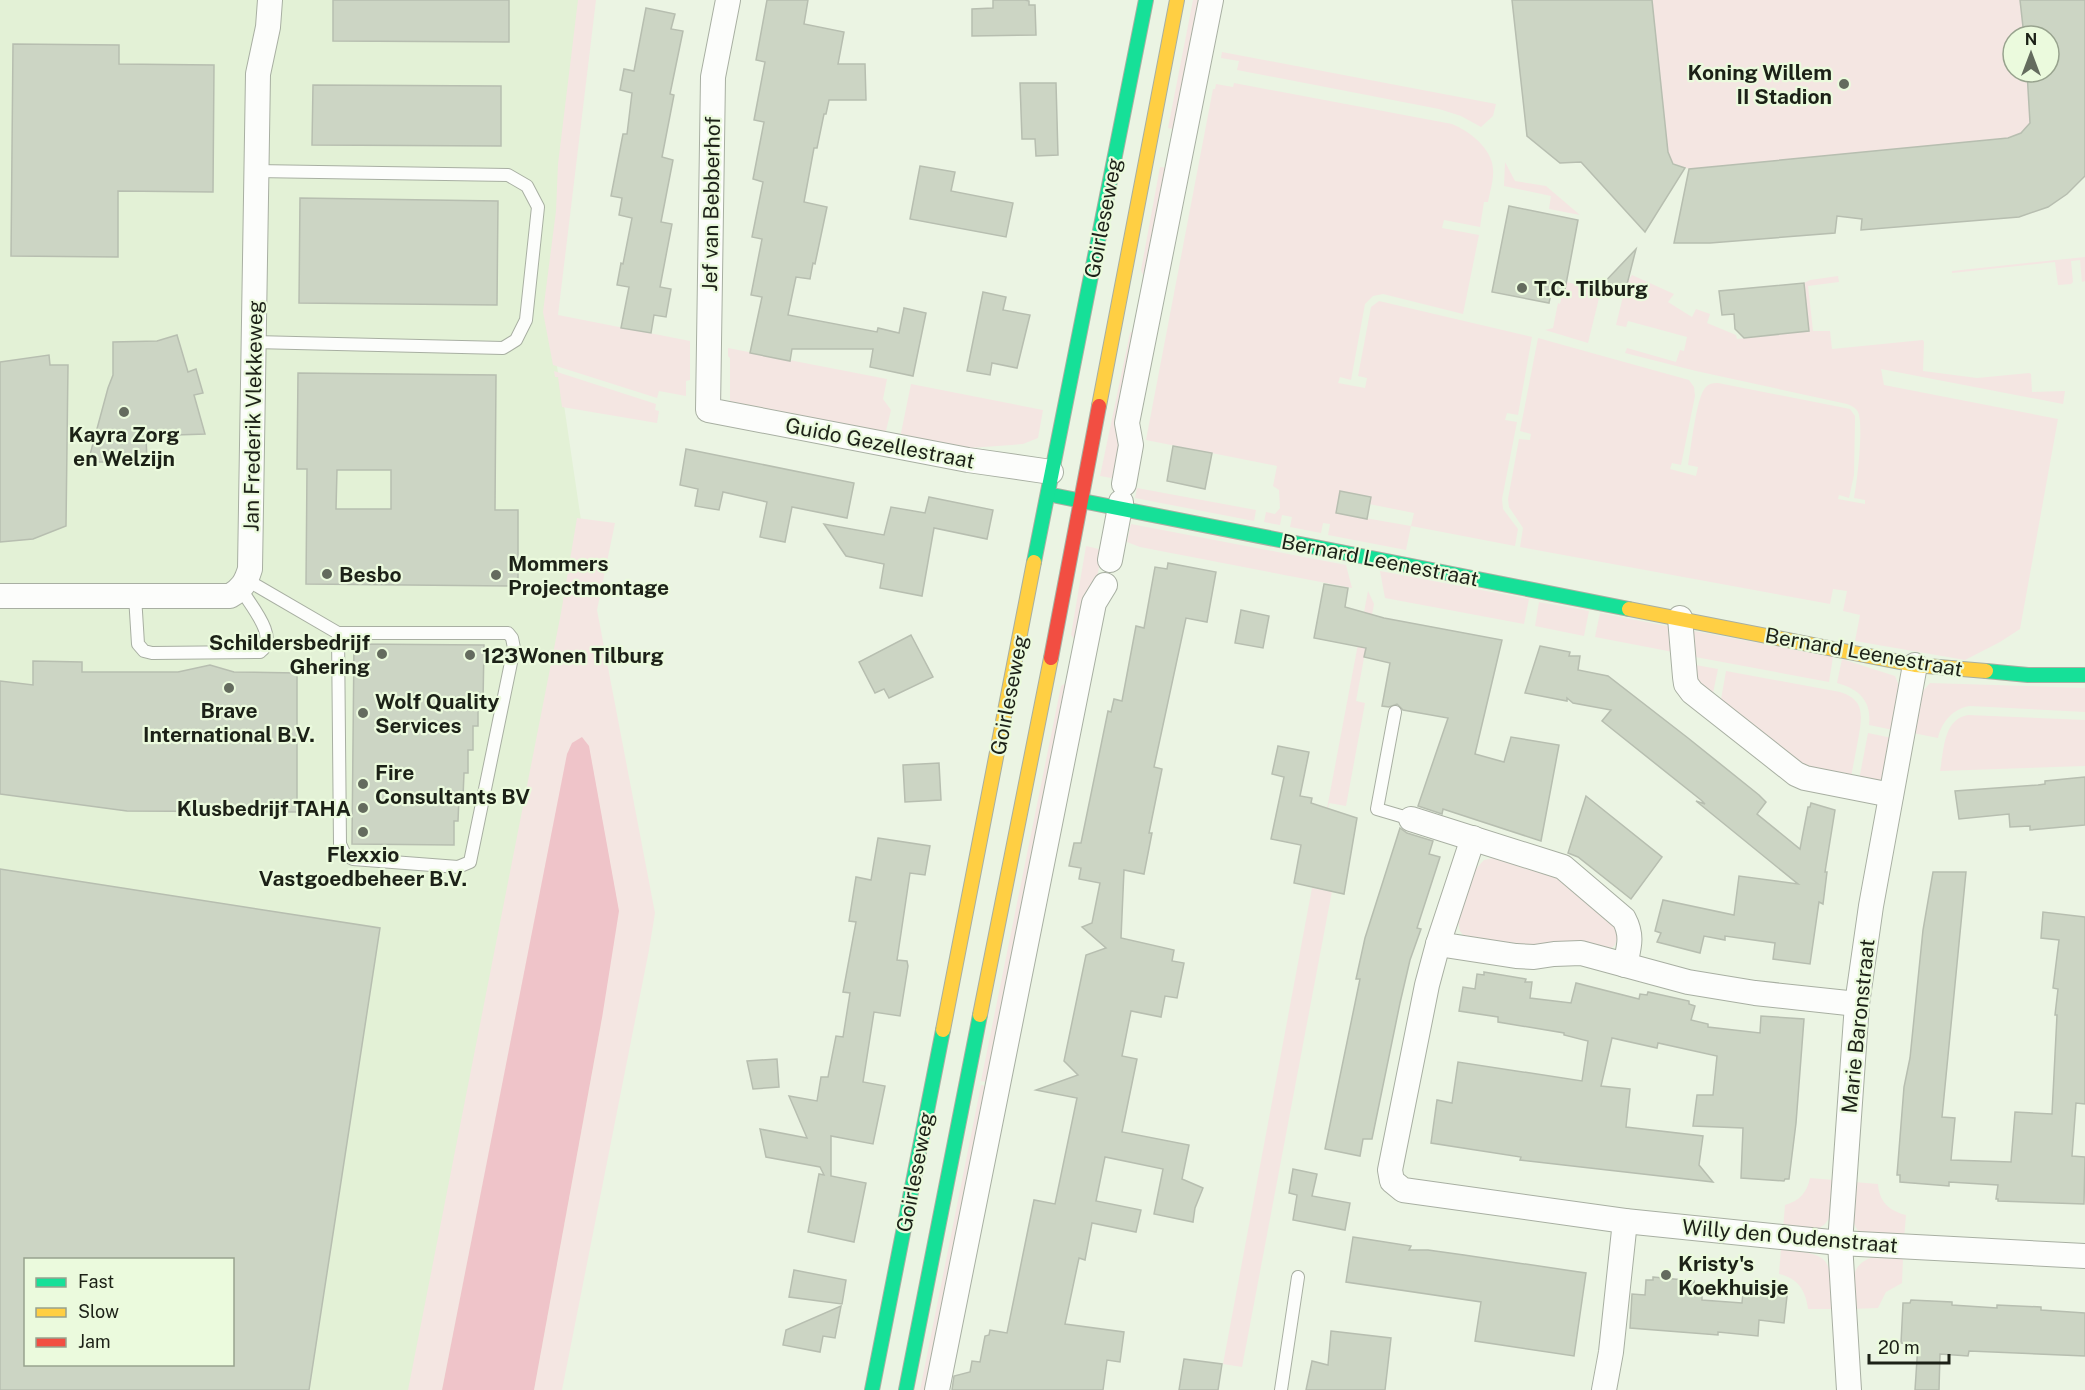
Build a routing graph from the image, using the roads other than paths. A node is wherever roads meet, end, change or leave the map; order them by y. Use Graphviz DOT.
graph roads {
  1 [pos="270,0"];
  2 [pos="728,0"];
  3 [pos="1146,0"];
  4 [pos="1177,0"];
  5 [pos="1211,0"];
  6 [pos="256,171"];
  7 [pos="1117,306"];
  8 [pos="1149,313"];
  9 [pos="254,342"];
  10 [pos="1065,408"];
  11 [pos="708,410"];
  12 [pos="1097,414"];
  13 [pos="1049,483"];
  14 [pos="1121,498"];
  15 [pos="1080,500"];
  16 [pos="1110,560"];
  17 [pos="244,584"];
  18 [pos="1105,585"];
  19 [pos="0,596"];
  20 [pos="135,596"];
  21 [pos="1680,618"];
  22 [pos="338,633"];
  23 [pos="1019,646"];
  24 [pos="1052,651"];
  25 [pos="1083,656"];
  26 [pos="1915,665"];
  27 [pos="2085,675"];
  28 [pos="1395,712"];
  29 [pos="1891,795"];
  30 [pos="1411,819"];
  31 [pos="1473,838"];
  32 [pos="1438,944"];
  33 [pos="1625,965"];
  34 [pos="1857,1004"];
  35 [pos="1625,1221"];
  36 [pos="1840,1243"];
  37 [pos="2085,1256"];
  38 [pos="1298,1277"];
  39 [pos="872,1390"];
  40 [pos="906,1390"];
  41 [pos="937,1390"];
  42 [pos="1281,1390"];
  43 [pos="1604,1390"];
  44 [pos="1849,1390"];
  1 -- 6 [label="street, Jan Frederik Vlekkeweg"];
  2 -- 11 [label="street, Jef van Bebberhof"];
  3 -- 10 [label="street, Goirleseweg"];
  4 -- 7 [label="street, Goirleseweg"];
  5 -- 8 [label="street"];
  6 -- 9 [label="street, Jan Frederik Vlekkeweg"];
  6 -- 9 [label="lane"];
  7 -- 8 [label="street"];
  7 -- 12 [label="street, Goirleseweg"];
  8 -- 14 [label="street"];
  9 -- 17 [label="street, Jan Frederik Vlekkeweg"];
  10 -- 12 [label="street"];
  10 -- 13 [label="street, Goirleseweg"];
  11 -- 13 [label="street, Guido Gezellestraat"];
  12 -- 15 [label="street, Goirleseweg"];
  13 -- 15 [label="street, Bernard Leenestraat"];
  13 -- 23 [label="street, Goirleseweg"];
  14 -- 15 [label="street, Bernard Leenestraat"];
  14 -- 16 [label="street"];
  14 -- 21 [label="street, Bernard Leenestraat"];
  15 -- 24 [label="street, Goirleseweg"];
  17 -- 20 [label="street"];
  17 -- 20 [label="lane"];
  17 -- 22 [label="lane"];
  18 -- 25 [label="street"];
  19 -- 20 [label="street"];
  21 -- 26 [label="street, Bernard Leenestraat"];
  21 -- 29 [label="street"];
  22 -- 22 [label="lane"];
  23 -- 24 [label="street"];
  23 -- 39 [label="street, Goirleseweg"];
  24 -- 25 [label="street"];
  24 -- 40 [label="street, Goirleseweg"];
  25 -- 41 [label="street"];
  26 -- 27 [label="street, Bernard Leenestraat"];
  26 -- 29 [label="street, Marie Baronstraat"];
  28 -- 30 [label="lane"];
  29 -- 34 [label="street, Marie Baronstraat"];
  30 -- 31 [label="street"];
  31 -- 32 [label="street"];
  31 -- 33 [label="street"];
  32 -- 33 [label="street"];
  32 -- 35 [label="street, Willy den Oudenstraat"];
  33 -- 34 [label="street"];
  34 -- 36 [label="street, Marie Baronstraat"];
  35 -- 36 [label="street, Willy den Oudenstraat"];
  35 -- 43 [label="street"];
  36 -- 37 [label="street, Willy den Oudenstraat"];
  36 -- 44 [label="street, Marie Baronstraat"];
  38 -- 42 [label="lane"];
}
